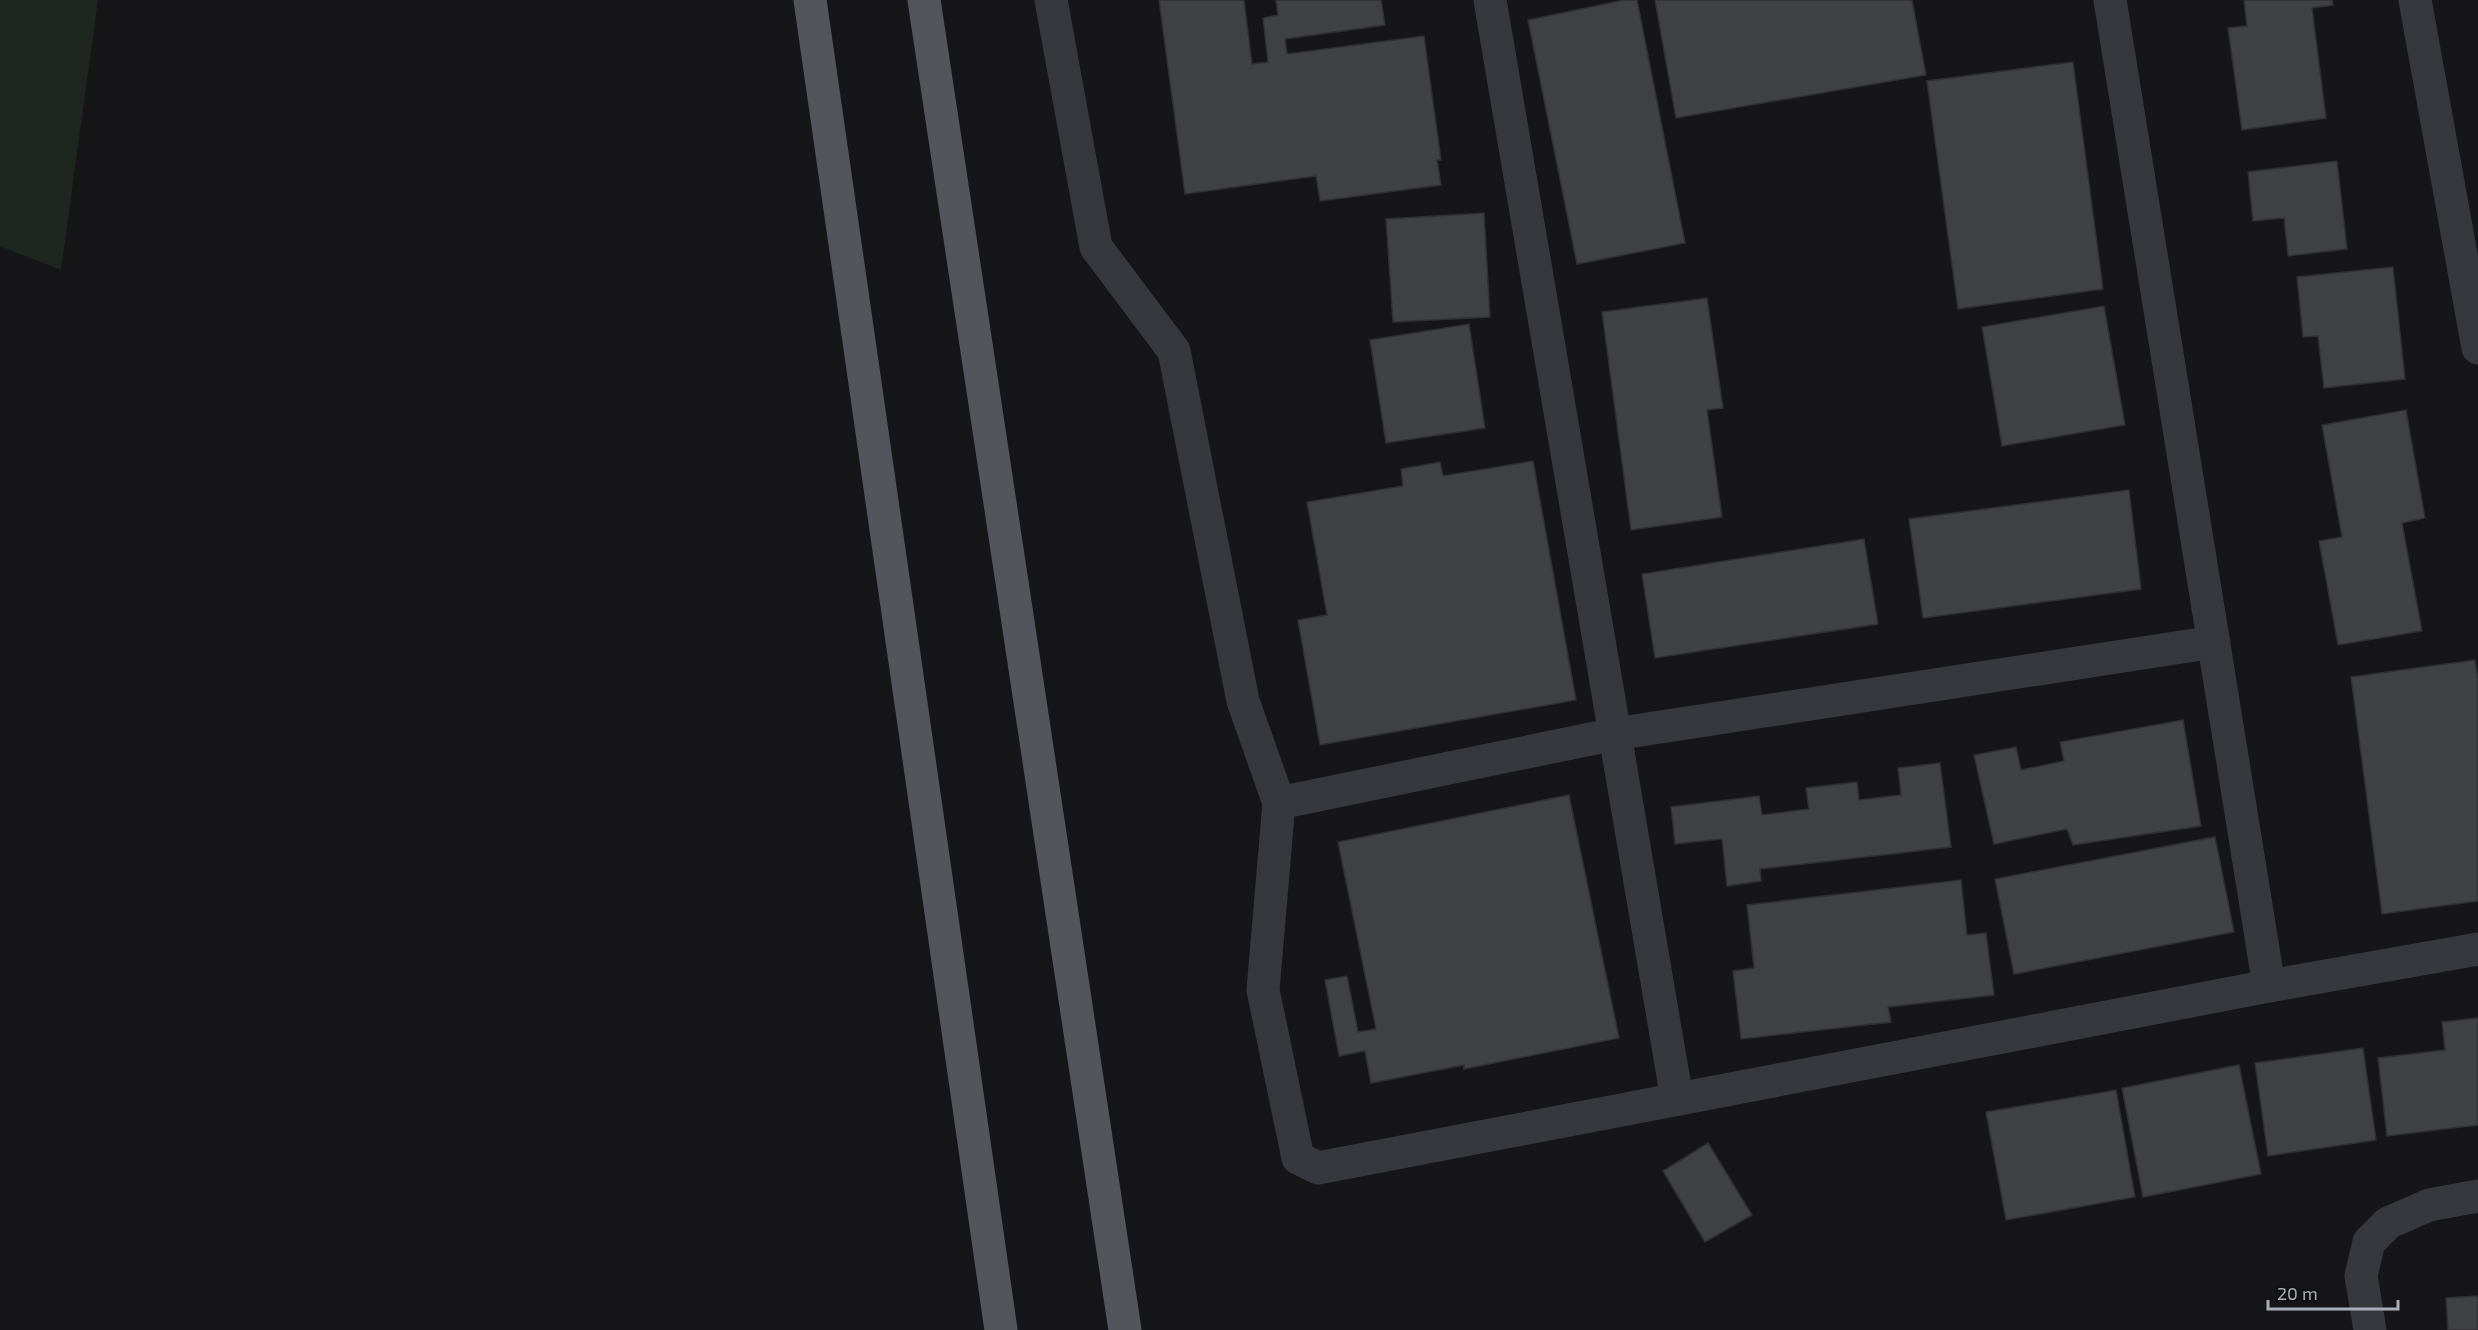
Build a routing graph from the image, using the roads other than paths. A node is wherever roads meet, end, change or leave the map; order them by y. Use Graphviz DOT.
graph roads {
  1 [pos="810,0"];
  2 [pos="924,0"];
  3 [pos="1051,0"];
  4 [pos="1490,0"];
  5 [pos="2110,0"];
  6 [pos="2415,0"];
  7 [pos="2478,348"];
  8 [pos="2214,642"];
  9 [pos="1615,734"];
  10 [pos="1279,803"];
  11 [pos="2478,950"];
  12 [pos="2269,986"];
  13 [pos="1677,1100"];
  14 [pos="2478,1196"];
  15 [pos="1000,1330"];
  16 [pos="1125,1330"];
  17 [pos="2370,1330"];
  1 -- 15 [label="main road"];
  2 -- 16 [label="main road"];
  3 -- 10 [label="street"];
  4 -- 9 [label="street"];
  5 -- 8 [label="street"];
  6 -- 7 [label="street"];
  8 -- 9 [label="street"];
  8 -- 12 [label="street"];
  9 -- 10 [label="street"];
  9 -- 13 [label="street"];
  10 -- 13 [label="street"];
  11 -- 12 [label="street"];
  12 -- 13 [label="street"];
  14 -- 17 [label="street"];
}
